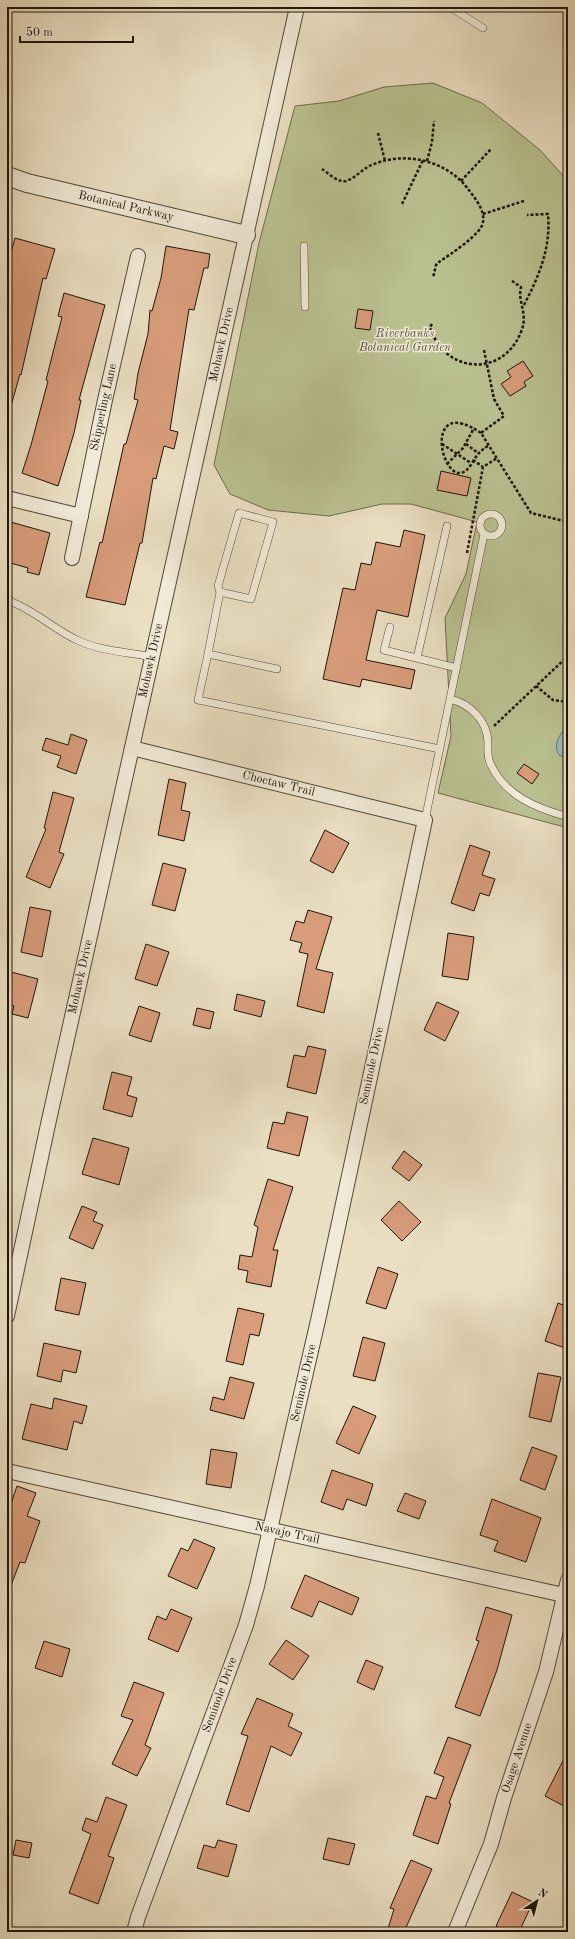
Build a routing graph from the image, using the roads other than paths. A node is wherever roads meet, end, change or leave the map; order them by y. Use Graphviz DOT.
graph roads {
  1 [pos="297,7"];
  2 [pos="450,7"];
  3 [pos="482,28"];
  4 [pos="7,176"];
  5 [pos="246,235"];
  6 [pos="304,246"];
  7 [pos="138,256"];
  8 [pos="305,307"];
  9 [pos="7,498"];
  10 [pos="81,516"];
  11 [pos="447,526"];
  12 [pos="484,534"];
  13 [pos="72,558"];
  14 [pos="219,589"];
  15 [pos="7,600"];
  16 [pos="390,627"];
  17 [pos="208,654"];
  18 [pos="152,656"];
  19 [pos="417,658"];
  20 [pos="457,668"];
  21 [pos="277,669"];
  22 [pos="450,699"];
  23 [pos="132,748"];
  24 [pos="440,749"];
  25 [pos="568,818"];
  26 [pos="425,820"];
  27 [pos="7,1316"];
  28 [pos="7,1471"];
  29 [pos="270,1530"];
  30 [pos="568,1580"];
  31 [pos="566,1595"];
  32 [pos="134,1932"];
  33 [pos="455,1932"];
  1 -- 5 [label="street, Mohawk Drive"];
  2 -- 3 [label="lane"];
  4 -- 5 [label="street, Botanical Parkway"];
  5 -- 18 [label="street, Mohawk Drive"];
  6 -- 8 [label="lane"];
  7 -- 10 [label="street, Skipperling Lane"];
  9 -- 10 [label="street"];
  10 -- 13 [label="street, Skipperling Lane"];
  11 -- 19 [label="lane"];
  12 -- 20 [label="lane"];
  14 -- 14 [label="lane"];
  14 -- 17 [label="lane"];
  15 -- 18 [label="lane"];
  16 -- 19 [label="lane"];
  17 -- 21 [label="lane"];
  17 -- 24 [label="lane"];
  18 -- 23 [label="street, Mohawk Drive"];
  19 -- 20 [label="lane"];
  20 -- 22 [label="lane"];
  22 -- 24 [label="lane"];
  22 -- 25 [label="lane"];
  23 -- 26 [label="street, Choctaw Trail"];
  23 -- 27 [label="street, Mohawk Drive"];
  24 -- 26 [label="lane"];
  26 -- 29 [label="street, Seminole Drive"];
  28 -- 29 [label="street, Navajo Trail"];
  29 -- 31 [label="street, Navajo Trail"];
  29 -- 32 [label="street, Seminole Drive"];
  30 -- 31 [label="street, Osage Avenue"];
  31 -- 33 [label="street, Osage Avenue"];
}
